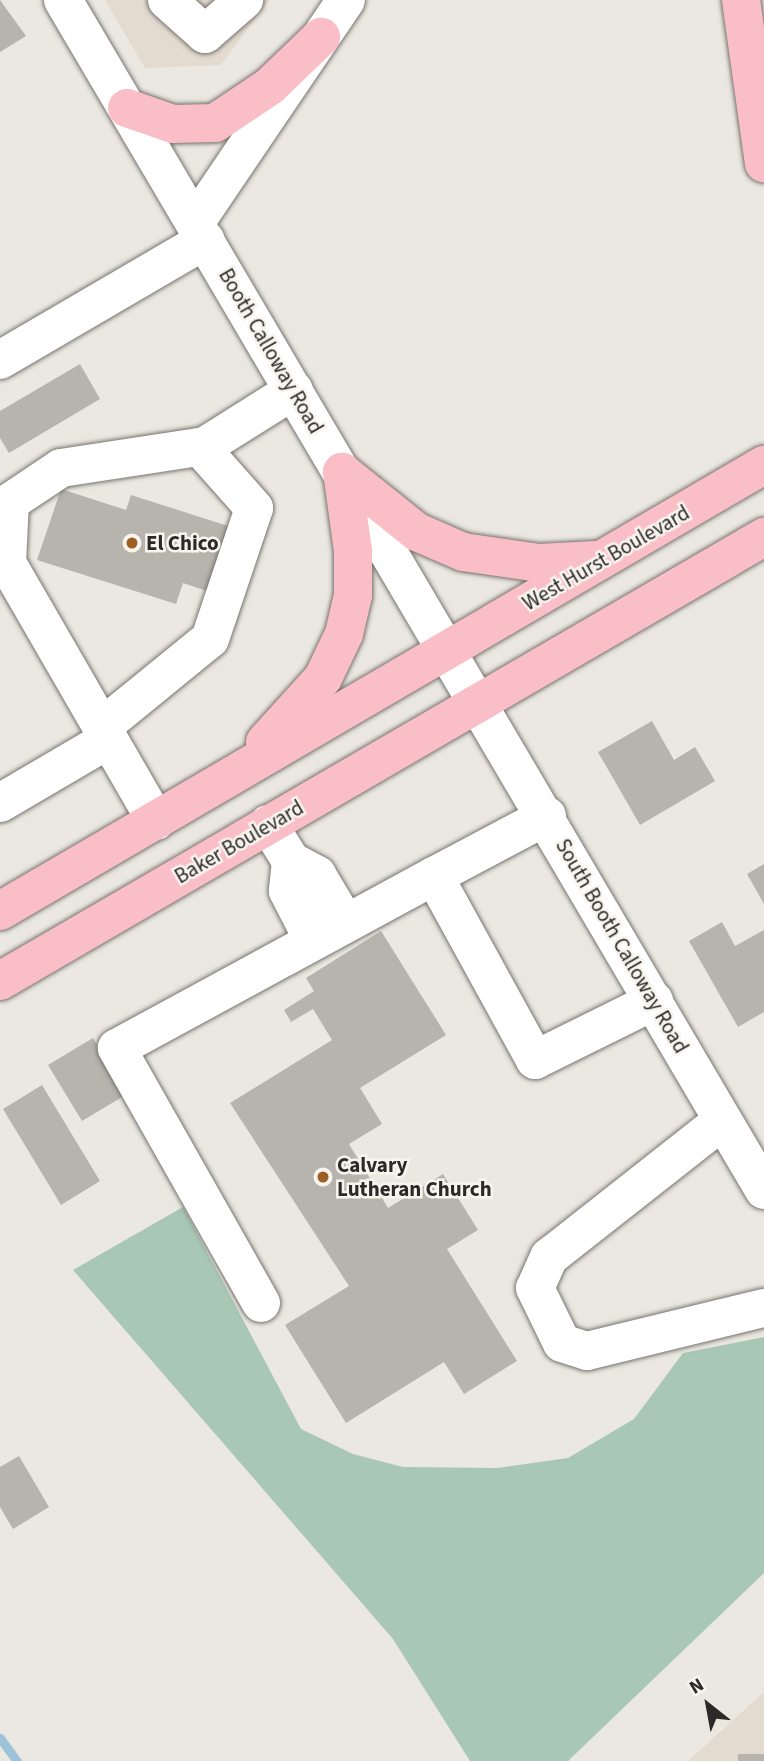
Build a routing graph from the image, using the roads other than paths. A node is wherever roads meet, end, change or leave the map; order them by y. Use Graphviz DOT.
graph roads {
  1 [pos="63,0"];
  2 [pos="167,0"];
  3 [pos="244,0"];
  4 [pos="346,0"];
  5 [pos="741,0"];
  6 [pos="321,37"];
  7 [pos="127,107"];
  8 [pos="764,163"];
  9 [pos="200,232"];
  10 [pos="0,360"];
  11 [pos="294,390"];
  12 [pos="200,447"];
  13 [pos="764,464"];
  14 [pos="342,472"];
  15 [pos="764,537"];
  16 [pos="601,560"];
  17 [pos="764,570"];
  18 [pos="700,574"];
  19 [pos="447,651"];
  20 [pos="478,703"];
  21 [pos="105,733"];
  22 [pos="226,780"];
  23 [pos="0,803"];
  24 [pos="547,816"];
  25 [pos="156,821"];
  26 [pos="268,824"];
  27 [pos="434,876"];
  28 [pos="0,911"];
  29 [pos="328,930"];
  30 [pos="0,981"];
  31 [pos="654,1001"];
  32 [pos="722,1121"];
  33 [pos="764,1190"];
  34 [pos="261,1303"];
  35 [pos="764,1308"];
  1 -- 7 [label="street, Booth Calloway Road"];
  2 -- 3 [label="street"];
  4 -- 6 [label="street"];
  5 -- 8 [label="main road"];
  6 -- 7 [label="main road"];
  6 -- 9 [label="street"];
  7 -- 9 [label="street, Booth Calloway Road"];
  9 -- 10 [label="street"];
  9 -- 11 [label="street, Booth Calloway Road"];
  11 -- 12 [label="street"];
  11 -- 14 [label="street, Booth Calloway Road"];
  12 -- 21 [label="street"];
  12 -- 21 [label="street"];
  13 -- 16 [label="main road, West Hurst Boulevard"];
  14 -- 16 [label="main road"];
  14 -- 19 [label="street, Booth Calloway Road"];
  14 -- 22 [label="main road"];
  15 -- 18 [label="main road"];
  16 -- 19 [label="main road, West Hurst Boulevard"];
  17 -- 18 [label="main road"];
  18 -- 20 [label="main road"];
  19 -- 20 [label="street, Booth Calloway Road"];
  19 -- 22 [label="main road"];
  20 -- 24 [label="street, South Booth Calloway Road"];
  20 -- 26 [label="main road, Baker Boulevard"];
  21 -- 23 [label="street"];
  21 -- 25 [label="street"];
  22 -- 25 [label="main road"];
  24 -- 27 [label="street"];
  24 -- 31 [label="street, South Booth Calloway Road"];
  25 -- 28 [label="main road"];
  26 -- 29 [label="street"];
  26 -- 30 [label="main road, Baker Boulevard"];
  27 -- 29 [label="street"];
  27 -- 31 [label="street"];
  29 -- 34 [label="street"];
  31 -- 32 [label="street, South Booth Calloway Road"];
  32 -- 33 [label="street, South Booth Calloway Road"];
  32 -- 35 [label="street"];
}
